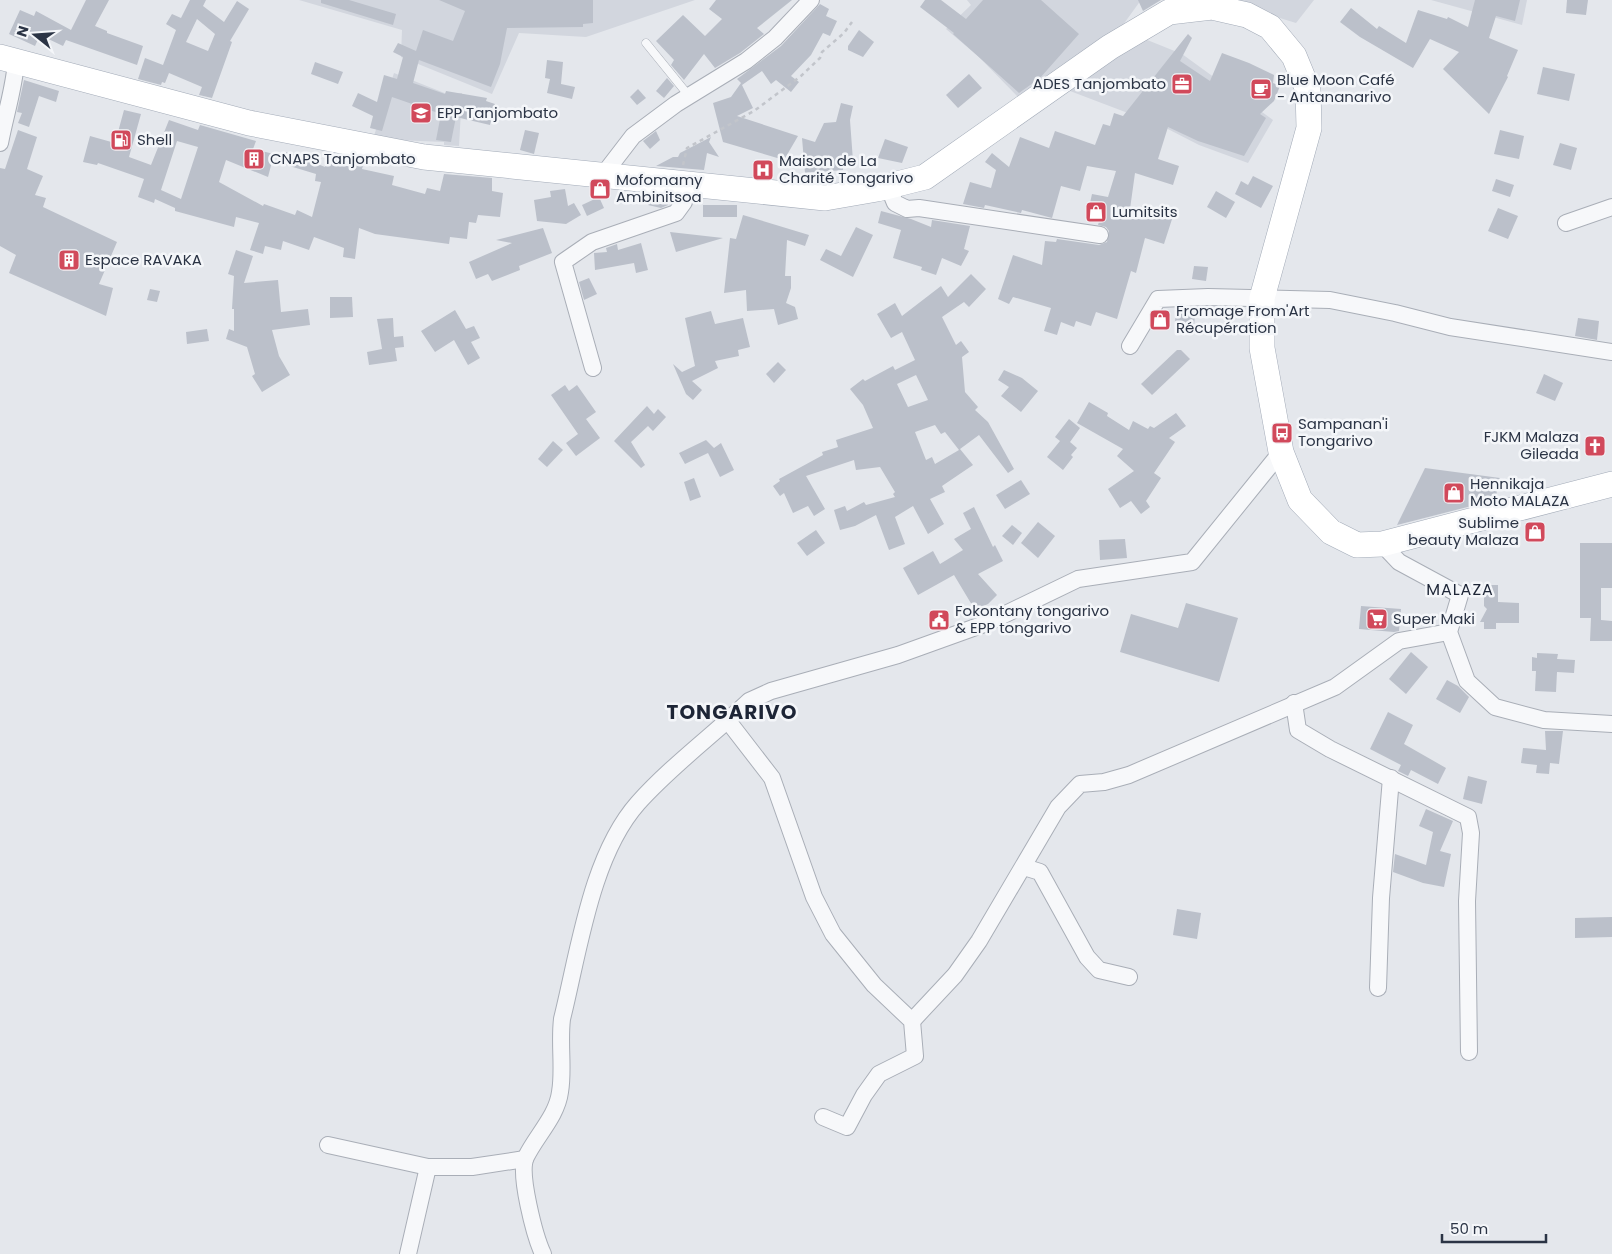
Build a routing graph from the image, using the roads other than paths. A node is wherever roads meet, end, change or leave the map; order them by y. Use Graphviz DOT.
graph roads {
  1 [pos="811,0"];
  2 [pos="1175,6"];
  3 [pos="646,43"];
  4 [pos="8,59"];
  5 [pos="689,96"];
  6 [pos="0,143"];
  7 [pos="603,175"];
  8 [pos="682,184"];
  9 [pos="888,186"];
  10 [pos="1612,206"];
  11 [pos="1566,223"];
  12 [pos="1100,235"];
  13 [pos="1262,298"];
  14 [pos="1130,346"];
  15 [pos="1612,352"];
  16 [pos="593,368"];
  17 [pos="1281,452"];
  18 [pos="1612,484"];
  19 [pos="1382,544"];
  20 [pos="1449,632"];
  21 [pos="1294,703"];
  22 [pos="728,721"];
  23 [pos="1612,724"];
  24 [pos="1391,778"];
  25 [pos="1024,867"];
  26 [pos="1129,977"];
  27 [pos="1378,988"];
  28 [pos="912,1021"];
  29 [pos="1469,1052"];
  30 [pos="823,1117"];
  31 [pos="328,1145"];
  32 [pos="525,1159"];
  33 [pos="428,1167"];
  34 [pos="408,1254"];
  35 [pos="543,1254"];
  1 -- 5 [label="street"];
  2 -- 9 [label="main road"];
  2 -- 13 [label="main road"];
  3 -- 5 [label="lane"];
  4 -- 6 [label="street"];
  4 -- 7 [label="main road"];
  5 -- 7 [label="street"];
  7 -- 8 [label="main road"];
  8 -- 9 [label="main road"];
  8 -- 16 [label="street"];
  9 -- 12 [label="street"];
  10 -- 11 [label="street"];
  13 -- 14 [label="street"];
  13 -- 15 [label="street"];
  13 -- 17 [label="main road"];
  17 -- 19 [label="main road"];
  17 -- 22 [label="street"];
  18 -- 19 [label="main road"];
  19 -- 20 [label="street"];
  20 -- 21 [label="street"];
  20 -- 23 [label="street"];
  21 -- 24 [label="street"];
  21 -- 25 [label="street"];
  22 -- 28 [label="street"];
  22 -- 32 [label="street"];
  24 -- 27 [label="street"];
  24 -- 29 [label="street"];
  25 -- 26 [label="street"];
  25 -- 28 [label="street"];
  28 -- 30 [label="street"];
  31 -- 33 [label="street"];
  32 -- 33 [label="street"];
  32 -- 35 [label="street"];
  33 -- 34 [label="street"];
}
